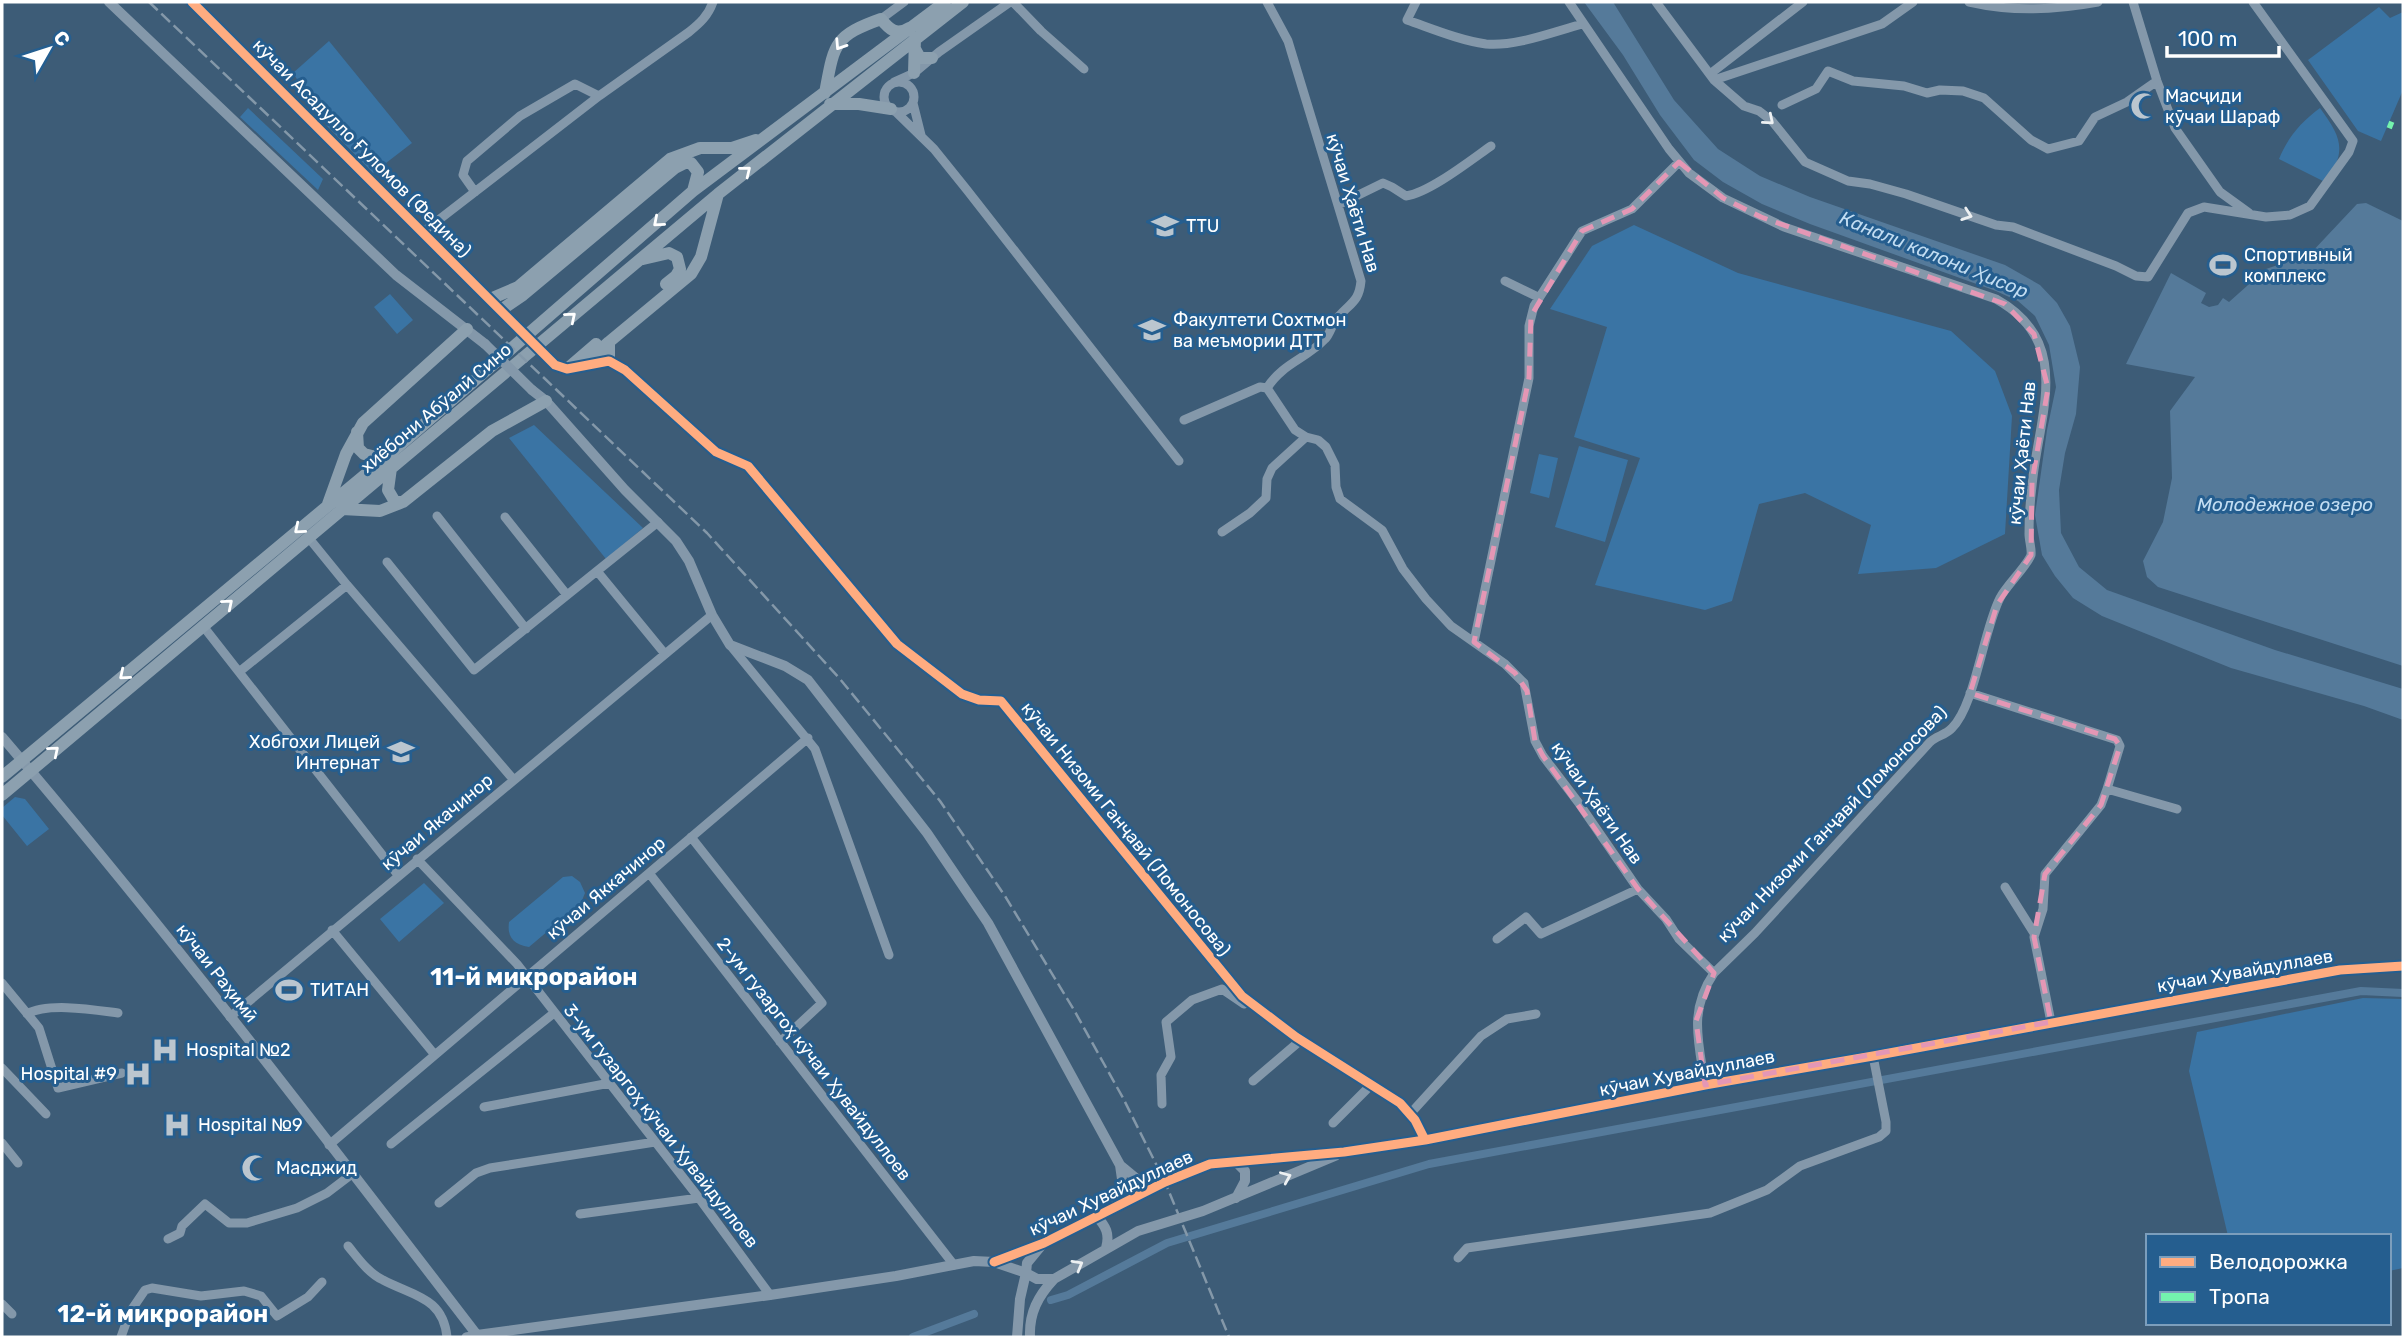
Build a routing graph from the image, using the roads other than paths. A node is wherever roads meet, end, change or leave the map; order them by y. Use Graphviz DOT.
graph roads {
  1 [pos="109,2"];
  2 [pos="192,2"];
  3 [pos="713,2"];
  4 [pos="904,2"];
  5 [pos="945,2"];
  6 [pos="963,2"];
  7 [pos="1012,2"];
  8 [pos="1416,2"];
  9 [pos="1569,2"];
  10 [pos="1656,2"];
  11 [pos="1803,2"];
  12 [pos="1913,2"];
  13 [pos="1969,2"];
  14 [pos="2048,2"];
  15 [pos="2098,2"];
  16 [pos="2133,2"];
  17 [pos="2253,2"];
  18 [pos="1272,4"];
  19 [pos="2062,9"];
  20 [pos="881,19"];
  21 [pos="1583,24"];
  22 [pos="914,32"];
  23 [pos="932,58"];
  24 [pos="1084,69"];
  25 [pos="914,73"];
  26 [pos="1712,77"];
  27 [pos="2157,81"];
  28 [pos="894,82"];
  29 [pos="598,96"];
  30 [pos="913,98"];
  31 [pos="828,99"];
  32 [pos="1782,105"];
  33 [pos="893,111"];
  34 [pos="922,136"];
  35 [pos="766,137"];
  36 [pos="1491,146"];
  37 [pos="1679,162"];
  38 [pos="693,191"];
  39 [pos="475,192"];
  40 [pos="718,194"];
  41 [pos="1338,205"];
  42 [pos="2250,214"];
  43 [pos="423,232"];
  44 [pos="639,260"];
  45 [pos="1505,281"];
  46 [pos="1538,297"];
  47 [pos="490,299"];
  48 [pos="505,314"];
  49 [pos="467,329"];
  50 [pos="609,342"];
  51 [pos="609,361"];
  52 [pos="585,365"];
  53 [pos="561,367"];
  54 [pos="1267,388"];
  55 [pos="546,401"];
  56 [pos="1184,420"];
  57 [pos="357,432"];
  58 [pos="1306,437"];
  59 [pos="1179,461"];
  60 [pos="388,463"];
  61 [pos="403,502"];
  62 [pos="328,504"];
  63 [pos="342,509"];
  64 [pos="437,516"];
  65 [pos="505,517"];
  66 [pos="658,522"];
  67 [pos="1222,532"];
  68 [pos="308,537"];
  69 [pos="387,562"];
  70 [pos="597,571"];
  71 [pos="2013,579"];
  72 [pos="346,585"];
  73 [pos="567,596"];
  74 [pos="712,615"];
  75 [pos="203,626"];
  76 [pos="526,629"];
  77 [pos="1474,642"];
  78 [pos="730,645"];
  79 [pos="665,654"];
  80 [pos="239,672"];
  81 [pos="1969,693"];
  82 [pos="2,737"];
  83 [pos="808,738"];
  84 [pos="26,765"];
  85 [pos="2,778"];
  86 [pos="513,779"];
  87 [pos="2108,789"];
  88 [pos="2,795"];
  89 [pos="2177,809"];
  90 [pos="691,837"];
  91 [pos="418,859"];
  92 [pos="649,873"];
  93 [pos="398,875"];
  94 [pos="2005,887"];
  95 [pos="1638,889"];
  96 [pos="332,930"];
  97 [pos="2034,933"];
  98 [pos="1497,939"];
  99 [pos="888,955"];
  100 [pos="2403,966"];
  101 [pos="1714,973"];
  102 [pos="526,977"];
  103 [pos="2,983"];
  104 [pos="1249,1002"];
  105 [pos="118,1013"];
  106 [pos="554,1013"];
  107 [pos="27,1014"];
  108 [pos="1536,1014"];
  109 [pos="230,1017"];
  110 [pos="2051,1022"];
  111 [pos="1301,1040"];
  112 [pos="780,1042"];
  113 [pos="435,1055"];
  114 [pos="1873,1056"];
  115 [pos="2,1068"];
  116 [pos="121,1073"];
  117 [pos="1254,1080"];
  118 [pos="610,1083"];
  119 [pos="1371,1084"];
  120 [pos="1705,1085"];
  121 [pos="1161,1104"];
  122 [pos="484,1107"];
  123 [pos="46,1114"];
  124 [pos="1409,1114"];
  125 [pos="1333,1123"];
  126 [pos="1425,1140"];
  127 [pos="655,1142"];
  128 [pos="2,1143"];
  129 [pos="391,1144"];
  130 [pos="329,1145"];
  131 [pos="1344,1152"];
  132 [pos="1236,1162"];
  133 [pos="18,1163"];
  134 [pos="1120,1165"];
  135 [pos="352,1174"];
  136 [pos="1165,1182"];
  137 [pos="699,1198"];
  138 [pos="1236,1198"];
  139 [pos="439,1203"];
  140 [pos="1115,1207"];
  141 [pos="580,1214"];
  142 [pos="1096,1216"];
  143 [pos="168,1240"];
  144 [pos="1044,1243"];
  145 [pos="348,1246"];
  146 [pos="1106,1248"];
  147 [pos="1458,1258"];
  148 [pos="993,1262"];
  149 [pos="954,1265"];
  150 [pos="1026,1273"];
  151 [pos="1054,1279"];
  152 [pos="322,1282"];
  153 [pos="770,1295"];
  154 [pos="2,1304"];
  155 [pos="12,1314"];
  156 [pos="471,1336"];
  157 [pos="121,1337"];
  158 [pos="447,1337"];
  159 [pos="1017,1337"];
  160 [pos="1030,1337"];
  1 -- 49 [label="street"];
  2 -- 43 [label="street, кӯчаи Асадулло Ғуломов (Федина)"];
  3 -- 29 [label="street, кӯчаи Асадулло Ғуломов (Федина)"];
  4 -- 20 [label="street"];
  5 -- 22 [label="main road, хиёбони Абӯалӣ Сино"];
  6 -- 22 [label="main road, хиёбони Абӯалӣ Сино"];
  7 -- 23 [label="street"];
  7 -- 24 [label="street"];
  8 -- 21 [label="street"];
  9 -- 21 [label="street, кӯчаи Ҳаёти Нав"];
  10 -- 26 [label="street"];
  11 -- 26 [label="street"];
  12 -- 26 [label="street"];
  13 -- 19 [label="street"];
  14 -- 19 [label="street"];
  15 -- 19 [label="street"];
  16 -- 27 [label="street"];
  17 -- 42 [label="street"];
  18 -- 41 [label="street, кӯчаи Ҳаёти Нав"];
  20 -- 22 [label="main road"];
  20 -- 31 [label="main road, one-way"];
  21 -- 37 [label="street, кӯчаи Ҳаёти Нав"];
  22 -- 23 [label="main road"];
  22 -- 25 [label="main road"];
  22 -- 31 [label="main road, хиёбони Абӯалӣ Сино"];
  23 -- 25 [label="street"];
  25 -- 28 [label="street"];
  25 -- 30 [label="street"];
  26 -- 42 [label="street, one-way"];
  27 -- 32 [label="street"];
  27 -- 42 [label="street"];
  28 -- 30 [label="street"];
  28 -- 33 [label="street"];
  29 -- 39 [label="street, кӯчаи Асадулло Ғуломов (Федина)"];
  29 -- 39 [label="street"];
  30 -- 33 [label="street"];
  30 -- 34 [label="street"];
  31 -- 33 [label="main road"];
  31 -- 35 [label="main road, хиёбони Абӯалӣ Сино"];
  40 -- 31 [label="main road, хиёбони Абӯалӣ Сино, one-way"];
  33 -- 34 [label="street"];
  34 -- 59 [label="street"];
  35 -- 38 [label="main road, хиёбони Абӯалӣ Сино"];
  35 -- 47 [label="main road"];
  36 -- 41 [label="street"];
  37 -- 46 [label="street"];
  37 -- 71 [label="street, кӯчаи Ҳаёти Нав"];
  38 -- 48 [label="main road"];
  38 -- 60 [label="main road, хиёбони Абӯалӣ Сино, one-way"];
  39 -- 43 [label="street, кӯчаи Асадулло Ғуломов (Федина)"];
  40 -- 44 [label="main road, хиёбони Абӯалӣ Сино"];
  40 -- 50 [label="main road"];
  41 -- 54 [label="street, кӯчаи Ҳаёти Нав"];
  43 -- 47 [label="street, кӯчаи Асадулло Ғуломов (Федина)"];
  44 -- 53 [label="main road"];
  60 -- 44 [label="main road, хиёбони Абӯалӣ Сино, one-way"];
  45 -- 46 [label="street"];
  46 -- 77 [label="street"];
  47 -- 48 [label="street, кӯчаи Асадулло Ғуломов (Федина)"];
  48 -- 53 [label="street, кӯчаи Асадулло Ғуломов (Федина), bridge"];
  49 -- 55 [label="street, bridge"];
  49 -- 57 [label="main road"];
  50 -- 51 [label="main road"];
  50 -- 52 [label="main road"];
  51 -- 52 [label="street"];
  51 -- 104 [label="street, кӯчаи Низоми Ганҷавӣ (Ломоносова)"];
  52 -- 53 [label="street"];
  54 -- 56 [label="street"];
  54 -- 58 [label="street, кӯчаи Ҳаёти Нав"];
  55 -- 61 [label="main road"];
  55 -- 66 [label="street"];
  57 -- 60 [label="main road"];
  57 -- 62 [label="main road"];
  58 -- 67 [label="street"];
  58 -- 77 [label="street, кӯчаи Ҳаёти Нав"];
  60 -- 61 [label="main road"];
  60 -- 62 [label="main road, хиёбони Абӯалӣ Сино"];
  60 -- 63 [label="main road, хиёбони Абӯалӣ Сино"];
  61 -- 63 [label="main road"];
  62 -- 84 [label="main road, хиёбони Абӯалӣ Сино, one-way"];
  63 -- 68 [label="main road, хиёбони Абӯалӣ Сино"];
  64 -- 76 [label="street"];
  65 -- 73 [label="street"];
  66 -- 70 [label="street"];
  66 -- 74 [label="street"];
  68 -- 72 [label="street"];
  75 -- 68 [label="main road, хиёбони Абӯалӣ Сино, one-way"];
  69 -- 76 [label="street"];
  70 -- 73 [label="street"];
  70 -- 79 [label="street"];
  71 -- 81 [label="street, кӯчаи Низоми Ганҷавӣ (Ломоносова)"];
  72 -- 80 [label="street"];
  72 -- 86 [label="street"];
  73 -- 76 [label="street"];
  74 -- 78 [label="street"];
  74 -- 79 [label="street, кӯчаи Якачинор"];
  75 -- 80 [label="street"];
  84 -- 75 [label="main road, хиёбони Абӯалӣ Сино, one-way"];
  77 -- 95 [label="street, кӯчаи Ҳаёти Нав"];
  78 -- 83 [label="street"];
  78 -- 134 [label="street"];
  79 -- 86 [label="street, кӯчаи Якачинор"];
  80 -- 93 [label="street"];
  81 -- 87 [label="street"];
  81 -- 101 [label="street, кӯчаи Низоми Ганҷавӣ (Ломоносова)"];
  82 -- 84 [label="street, кӯчаи Раҳимӣ"];
  83 -- 90 [label="street, кӯчаи Яккачинор"];
  83 -- 99 [label="street"];
  84 -- 85 [label="main road, хиёбони Абӯалӣ Сино"];
  84 -- 88 [label="main road, хиёбони Абӯалӣ Сино"];
  84 -- 109 [label="street, кӯчаи Раҳимӣ"];
  86 -- 91 [label="street, кӯчаи Якачинор"];
  87 -- 89 [label="street"];
  87 -- 97 [label="street"];
  90 -- 92 [label="street, кӯчаи Яккачинор"];
  90 -- 112 [label="street"];
  91 -- 93 [label="street, кӯчаи Якачинор"];
  91 -- 102 [label="street, 3-ум гузаргоҳ кӯчаи Ҳувайдуллоев"];
  92 -- 102 [label="street, кӯчаи Яккачинор"];
  92 -- 112 [label="street, 2-ум гузаргоҳ кӯчаи Ҳувайдуллоев"];
  93 -- 96 [label="street, кӯчаи Якачинор"];
  94 -- 97 [label="street"];
  95 -- 98 [label="street"];
  95 -- 101 [label="street, кӯчаи Ҳаёти Нав"];
  96 -- 109 [label="street, кӯчаи Якачинор"];
  96 -- 113 [label="street"];
  97 -- 110 [label="street"];
  100 -- 110 [label="street, кӯчаи Хувайдуллаев"];
  101 -- 120 [label="street"];
  102 -- 106 [label="street, 3-ум гузаргоҳ кӯчаи Ҳувайдуллоев"];
  102 -- 113 [label="street, кӯчаи Яккачинор"];
  103 -- 107 [label="street"];
  104 -- 111 [label="street, кӯчаи Низоми Ганҷавӣ (Ломоносова)"];
  104 -- 121 [label="street"];
  105 -- 107 [label="street"];
  106 -- 118 [label="street, 3-ум гузаргоҳ кӯчаи Ҳувайдуллоев"];
  106 -- 129 [label="street"];
  107 -- 116 [label="street"];
  108 -- 124 [label="street"];
  109 -- 130 [label="street, кӯчаи Раҳимӣ"];
  110 -- 114 [label="street, кӯчаи Хувайдуллаев"];
  111 -- 117 [label="street"];
  111 -- 119 [label="street, кӯчаи Низоми Ганҷавӣ (Ломоносова)"];
  112 -- 149 [label="street, 2-ум гузаргоҳ кӯчаи Ҳувайдуллоев"];
  113 -- 130 [label="street, кӯчаи Яккачинор"];
  114 -- 120 [label="street, кӯчаи Хувайдуллаев"];
  114 -- 147 [label="street"];
  115 -- 123 [label="street"];
  118 -- 122 [label="street"];
  118 -- 127 [label="street, 3-ум гузаргоҳ кӯчаи Ҳувайдуллоев"];
  119 -- 124 [label="street, кӯчаи Низоми Ганҷавӣ (Ломоносова)"];
  119 -- 125 [label="street"];
  120 -- 126 [label="street, кӯчаи Хувайдуллаев"];
  124 -- 126 [label="street, кӯчаи Низоми Ганҷавӣ (Ломоносова)"];
  126 -- 131 [label="street, кӯчаи Хувайдуллаев"];
  127 -- 137 [label="street, 3-ум гузаргоҳ кӯчаи Ҳувайдуллоев"];
  127 -- 139 [label="street"];
  128 -- 133 [label="street"];
  130 -- 135 [label="street, кӯчаи Раҳимӣ"];
  131 -- 132 [label="street, кӯчаи Хувайдуллаев"];
  138 -- 131 [label="street, кӯчаи Хувайдуллаев, one-way"];
  132 -- 136 [label="street, кӯчаи Хувайдуллаев"];
  132 -- 138 [label="street"];
  134 -- 136 [label="street"];
  134 -- 140 [label="street"];
  135 -- 143 [label="street"];
  135 -- 156 [label="street, кӯчаи Раҳимӣ"];
  136 -- 140 [label="street, кӯчаи Хувайдуллаев"];
  137 -- 141 [label="street"];
  137 -- 153 [label="street, 3-ум гузаргоҳ кӯчаи Ҳувайдуллоев"];
  138 -- 146 [label="street, кӯчаи Хувайдуллаев"];
  140 -- 142 [label="street, кӯчаи Хувайдуллаев"];
  142 -- 144 [label="street, кӯчаи Хувайдуллаев"];
  142 -- 146 [label="street"];
  144 -- 148 [label="street, кӯчаи Хувайдуллаев"];
  144 -- 150 [label="street, кӯчаи Хувайдуллаев"];
  145 -- 158 [label="street"];
  151 -- 146 [label="street, кӯчаи Хувайдуллаев, one-way"];
  148 -- 149 [label="street, кӯчаи Хувайдуллаев"];
  148 -- 150 [label="street, кӯчаи Хувайдуллаев"];
  149 -- 153 [label="street, кӯчаи Хувайдуллаев"];
  150 -- 151 [label="street, кӯчаи Хувайдуллаев"];
  150 -- 159 [label="street"];
  151 -- 160 [label="street"];
  152 -- 157 [label="street"];
  153 -- 156 [label="street, кӯчаи Хувайдуллаев"];
  154 -- 155 [label="street"];
}
